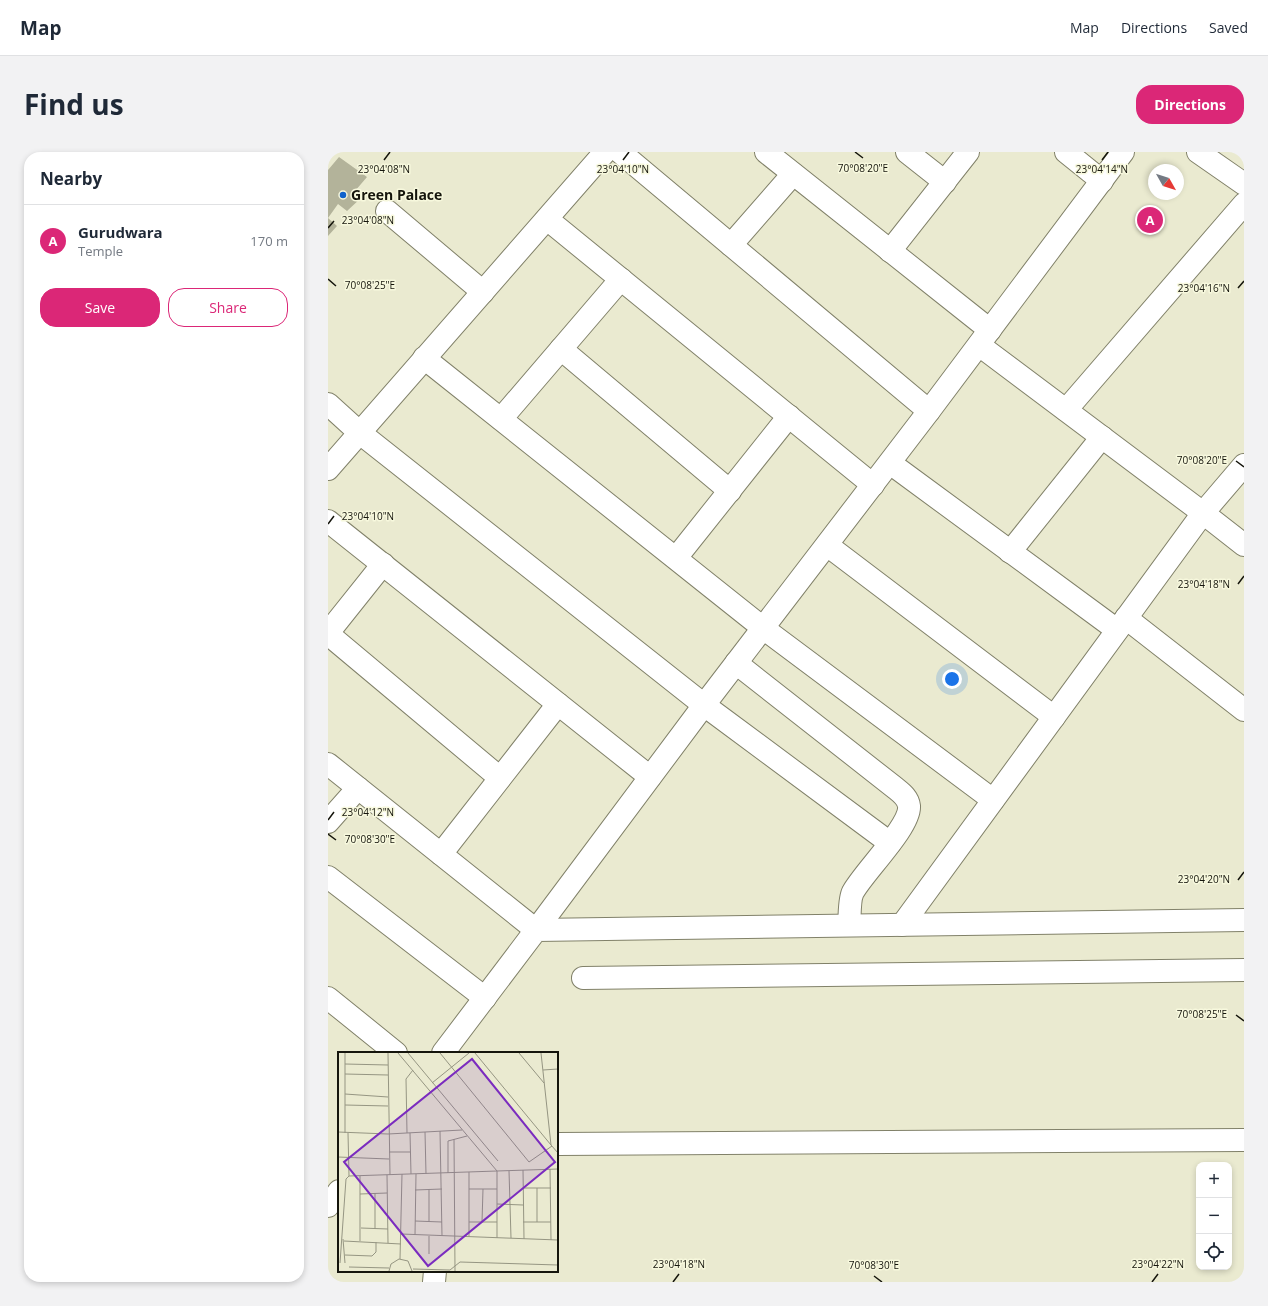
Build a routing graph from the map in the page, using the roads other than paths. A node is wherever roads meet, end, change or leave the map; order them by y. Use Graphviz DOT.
graph roads {
  1 [pos="605,152"];
  2 [pos="620,152"];
  3 [pos="766,152"];
  4 [pos="907,152"];
  5 [pos="968,152"];
  6 [pos="1066,152"];
  7 [pos="1123,152"];
  8 [pos="1198,152"];
  9 [pos="793,174"];
  10 [pos="1102,180"];
  11 [pos="945,182"];
  12 [pos="1244,184"];
  13 [pos="1244,204"];
  14 [pos="387,211"];
  15 [pos="547,219"];
  16 [pos="731,245"];
  17 [pos="890,251"];
  18 [pos="621,279"];
  19 [pos="483,292"];
  20 [pos="985,338"];
  21 [pos="561,349"];
  22 [pos="424,358"];
  23 [pos="328,404"];
  24 [pos="1066,410"];
  25 [pos="929,411"];
  26 [pos="789,416"];
  27 [pos="501,419"];
  28 [pos="360,433"];
  29 [pos="1102,437"];
  30 [pos="890,463"];
  31 [pos="1244,465"];
  32 [pos="328,469"];
  33 [pos="873,485"];
  34 [pos="730,491"];
  35 [pos="1203,513"];
  36 [pos="328,521"];
  37 [pos="827,545"];
  38 [pos="1244,546"];
  39 [pos="1010,552"];
  40 [pos="676,558"];
  41 [pos="383,564"];
  42 [pos="1121,624"];
  43 [pos="763,628"];
  44 [pos="328,633"];
  45 [pos="736,663"];
  46 [pos="558,704"];
  47 [pos="704,705"];
  48 [pos="1244,710"];
  49 [pos="1054,717"];
  50 [pos="328,764"];
  51 [pos="650,777"];
  52 [pos="500,778"];
  53 [pos="358,788"];
  54 [pos="993,800"];
  55 [pos="328,822"];
  56 [pos="890,843"];
  57 [pos="441,854"];
  58 [pos="328,877"];
  59 [pos="1244,920"];
  60 [pos="902,924"];
  61 [pos="850,925"];
  62 [pos="536,930"];
  63 [pos="1244,970"];
  64 [pos="583,978"];
  65 [pos="485,998"];
  66 [pos="328,999"];
  67 [pos="395,1052"];
  68 [pos="444,1052"];
  69 [pos="1244,1140"];
  70 [pos="558,1144"];
  71 [pos="338,1192"];
  72 [pos="328,1206"];
  1 -- 15 [label="street"];
  2 -- 16 [label="street"];
  3 -- 9 [label="street"];
  4 -- 11 [label="street"];
  5 -- 11 [label="street"];
  6 -- 10 [label="street"];
  7 -- 10 [label="street"];
  8 -- 12 [label="street"];
  9 -- 16 [label="street"];
  9 -- 17 [label="street"];
  10 -- 20 [label="street"];
  11 -- 17 [label="street"];
  13 -- 24 [label="street"];
  14 -- 19 [label="street"];
  15 -- 18 [label="street"];
  15 -- 19 [label="street"];
  16 -- 25 [label="street"];
  17 -- 20 [label="street"];
  18 -- 21 [label="street"];
  18 -- 26 [label="street"];
  19 -- 22 [label="street"];
  20 -- 24 [label="street"];
  20 -- 25 [label="street"];
  21 -- 27 [label="street"];
  21 -- 34 [label="street"];
  22 -- 27 [label="street"];
  22 -- 28 [label="street"];
  23 -- 28 [label="street"];
  24 -- 29 [label="street"];
  25 -- 30 [label="street"];
  26 -- 33 [label="street"];
  26 -- 34 [label="street"];
  27 -- 40 [label="street"];
  28 -- 32 [label="street"];
  28 -- 47 [label="street"];
  29 -- 35 [label="street"];
  29 -- 39 [label="street"];
  30 -- 33 [label="street"];
  30 -- 39 [label="street"];
  31 -- 35 [label="street"];
  33 -- 37 [label="street"];
  34 -- 40 [label="street"];
  35 -- 38 [label="street"];
  35 -- 42 [label="street"];
  36 -- 41 [label="street"];
  37 -- 43 [label="street"];
  37 -- 49 [label="street"];
  39 -- 42 [label="street"];
  40 -- 43 [label="street"];
  41 -- 44 [label="street"];
  41 -- 46 [label="street"];
  42 -- 48 [label="street"];
  42 -- 49 [label="street"];
  43 -- 45 [label="street"];
  43 -- 54 [label="street"];
  44 -- 52 [label="street"];
  45 -- 47 [label="street"];
  45 -- 56 [label="street"];
  46 -- 51 [label="street"];
  46 -- 52 [label="street"];
  47 -- 51 [label="street"];
  47 -- 56 [label="street"];
  49 -- 54 [label="street"];
  50 -- 53 [label="street"];
  51 -- 62 [label="street"];
  52 -- 57 [label="street"];
  53 -- 55 [label="street"];
  53 -- 57 [label="street"];
  54 -- 60 [label="street"];
  56 -- 61 [label="street"];
  57 -- 62 [label="street"];
  58 -- 65 [label="street"];
  59 -- 60 [label="street"];
  60 -- 61 [label="street"];
  61 -- 62 [label="street"];
  62 -- 65 [label="street"];
  63 -- 64 [label="street"];
  65 -- 68 [label="street"];
  66 -- 67 [label="street"];
  69 -- 70 [label="street"];
  71 -- 72 [label="street"];
}
